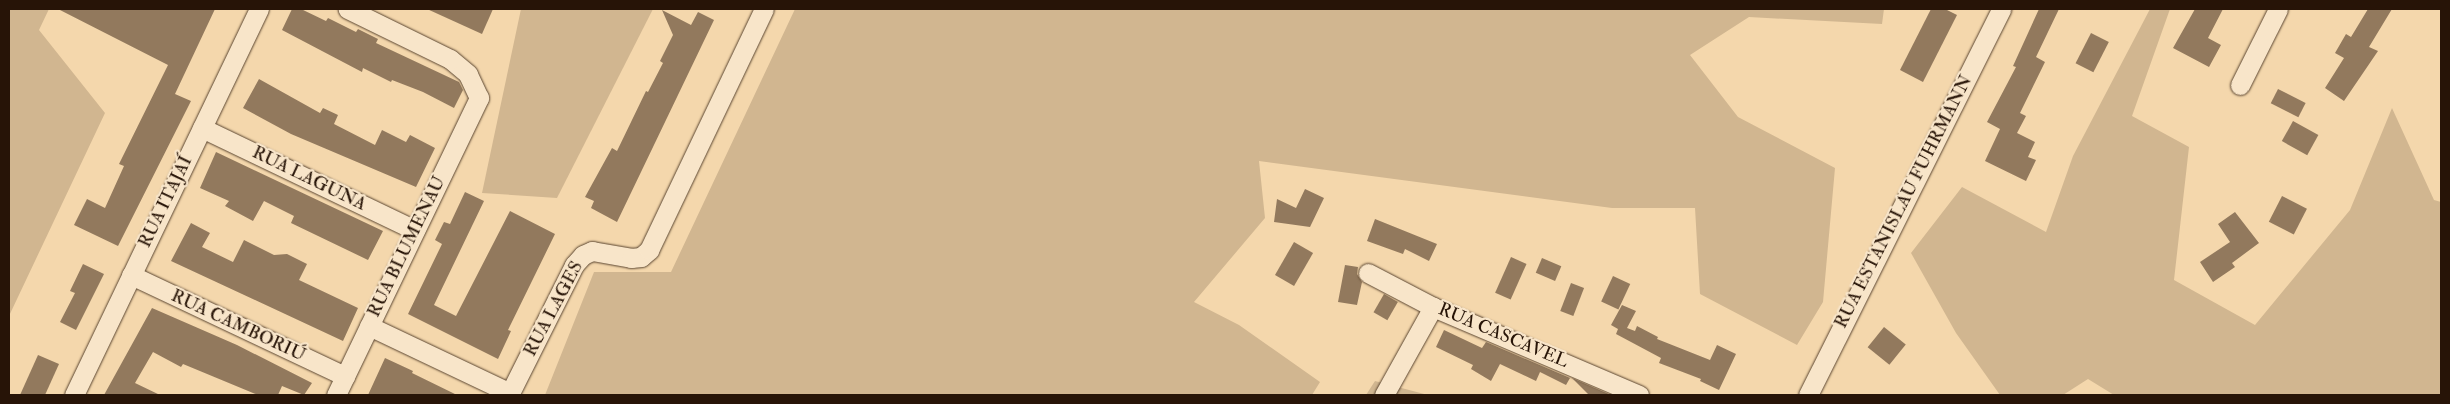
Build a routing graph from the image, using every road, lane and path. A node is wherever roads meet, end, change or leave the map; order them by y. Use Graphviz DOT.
graph roads {
  1 [pos="259,9"];
  2 [pos="348,9"];
  3 [pos="764,9"];
  4 [pos="2001,9"];
  5 [pos="2278,9"];
  6 [pos="2240,85"];
  7 [pos="202,128"];
  8 [pos="415,230"];
  9 [pos="1368,273"];
  10 [pos="131,275"];
  11 [pos="1433,307"];
  12 [pos="369,326"];
  13 [pos="345,376"];
  14 [pos="509,394"];
  15 [pos="74,395"];
  16 [pos="336,395"];
  17 [pos="1384,395"];
  18 [pos="1640,395"];
  19 [pos="1808,395"];
  1 -- 7 [label="street, RUA ITAJAÍ"];
  2 -- 8 [label="street, RUA BLUMENAU"];
  3 -- 14 [label="street, RUA LAGES"];
  4 -- 19 [label="street, RUA ESTANISLAU FUHRMANN"];
  5 -- 6 [label="street"];
  7 -- 8 [label="street, RUA LAGUNA"];
  7 -- 10 [label="street, RUA ITAJAÍ"];
  8 -- 12 [label="street, RUA BLUMENAU"];
  9 -- 11 [label="street, RUA CASCAVEL"];
  10 -- 13 [label="street, RUA CAMBORIÚ"];
  10 -- 15 [label="street, RUA ITAJAÍ"];
  11 -- 17 [label="street"];
  11 -- 18 [label="street, RUA CASCAVEL"];
  12 -- 13 [label="street, RUA BLUMENAU"];
  12 -- 14 [label="street, RUA LAGES"];
  13 -- 16 [label="street, RUA BLUMENAU"];
}
